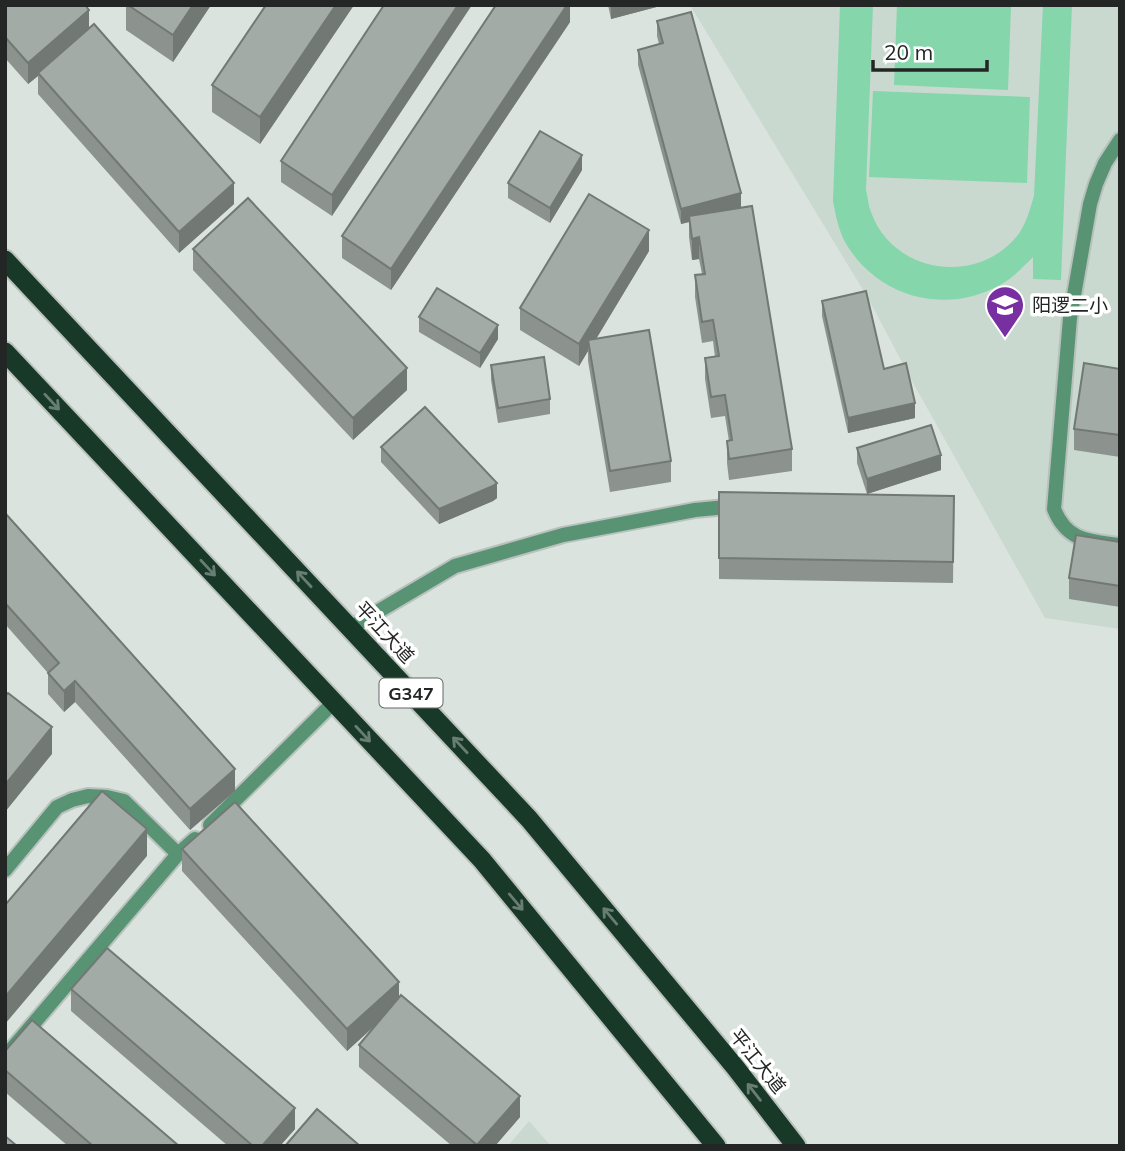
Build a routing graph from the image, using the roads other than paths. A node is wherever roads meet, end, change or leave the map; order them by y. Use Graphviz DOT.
graph roads {
  1 [pos="1120,140"];
  2 [pos="5,260"];
  3 [pos="5,352"];
  4 [pos="747,505"];
  5 [pos="1120,545"];
  6 [pos="350,628"];
  7 [pos="334,702"];
  8 [pos="178,855"];
  9 [pos="5,870"];
  10 [pos="5,1056"];
  11 [pos="716,1146"];
  12 [pos="796,1146"];
  1 -- 5 [label="lane"];
  6 -- 2 [label="highway, 平江大道 / G347, one-way"];
  3 -- 7 [label="highway, one-way"];
  4 -- 6 [label="lane"];
  12 -- 6 [label="highway, 平江大道 / G347, one-way"];
  7 -- 8 [label="lane"];
  7 -- 11 [label="highway, one-way"];
  8 -- 9 [label="lane"];
  8 -- 10 [label="lane"];
}
